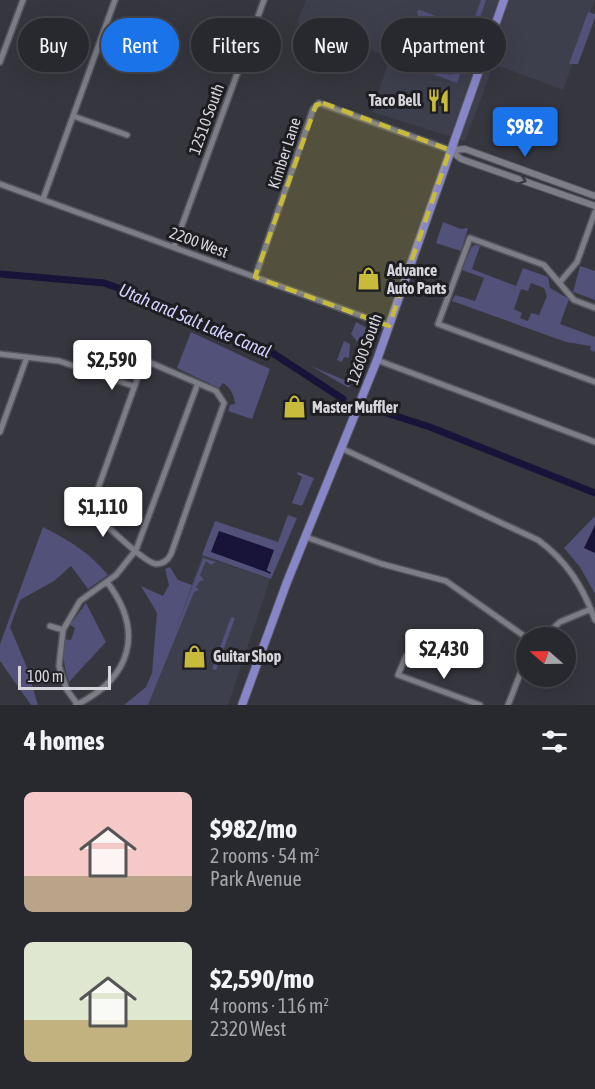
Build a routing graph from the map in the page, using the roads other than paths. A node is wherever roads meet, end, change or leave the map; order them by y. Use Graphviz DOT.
graph roads {
  1 [pos="22,0"];
  2 [pos="115,0"];
  3 [pos="264,0"];
  4 [pos="504,0"];
  5 [pos="108,18"];
  6 [pos="101,38"];
  7 [pos="0,62"];
  8 [pos="73,116"];
  9 [pos="127,135"];
  10 [pos="450,150"];
  11 [pos="0,183"];
  12 [pos="595,196"];
  13 [pos="43,199"];
  14 [pos="595,206"];
  15 [pos="595,212"];
  16 [pos="174,247"];
  17 [pos="255,277"];
  18 [pos="560,282"];
  19 [pos="595,308"];
  20 [pos="389,326"];
  21 [pos="0,354"];
  22 [pos="27,357"];
  23 [pos="376,360"];
  24 [pos="595,382"];
  25 [pos="198,383"];
  26 [pos="134,386"];
  27 [pos="0,432"];
  28 [pos="595,442"];
  29 [pos="343,448"];
  30 [pos="306,537"];
  31 [pos="136,550"];
  32 [pos="107,582"];
  33 [pos="591,609"];
  34 [pos="595,620"];
  35 [pos="50,626"];
  36 [pos="554,627"];
  37 [pos="63,630"];
  38 [pos="516,631"];
  39 [pos="406,656"];
  40 [pos="516,684"];
  41 [pos="77,705"];
  42 [pos="242,705"];
  43 [pos="480,705"];
  44 [pos="508,705"];
  1 -- 7 [label="street"];
  2 -- 5 [label="street"];
  3 -- 16 [label="street, 12510 South"];
  4 -- 10 [label="main road, 12600 South"];
  6 -- 8 [label="street"];
  8 -- 9 [label="street"];
  8 -- 13 [label="street"];
  10 -- 12 [label="street"];
  10 -- 14 [label="street, one-way"];
  10 -- 17 [label="street, Kimber Lane"];
  10 -- 20 [label="main road, 12600 South"];
  11 -- 13 [label="street, 2200 West"];
  13 -- 16 [label="street, 2200 West"];
  15 -- 18 [label="street"];
  16 -- 17 [label="street, 2200 West"];
  17 -- 20 [label="street, 2200 West"];
  18 -- 19 [label="street"];
  18 -- 24 [label="street"];
  20 -- 23 [label="main road, 12600 South"];
  21 -- 22 [label="street"];
  22 -- 26 [label="street"];
  22 -- 27 [label="street"];
  23 -- 28 [label="street"];
  23 -- 29 [label="main road, 12600 South"];
  25 -- 26 [label="street"];
  25 -- 31 [label="street"];
  25 -- 31 [label="street"];
  26 -- 31 [label="street"];
  29 -- 30 [label="main road, 12600 South"];
  29 -- 33 [label="street"];
  30 -- 38 [label="street"];
  30 -- 42 [label="main road, 12600 South"];
  31 -- 32 [label="street"];
  32 -- 37 [label="street"];
  32 -- 41 [label="street"];
  33 -- 34 [label="street"];
  33 -- 36 [label="street"];
  35 -- 37 [label="street"];
  37 -- 41 [label="street"];
  39 -- 43 [label="street"];
  40 -- 44 [label="street"];
}
